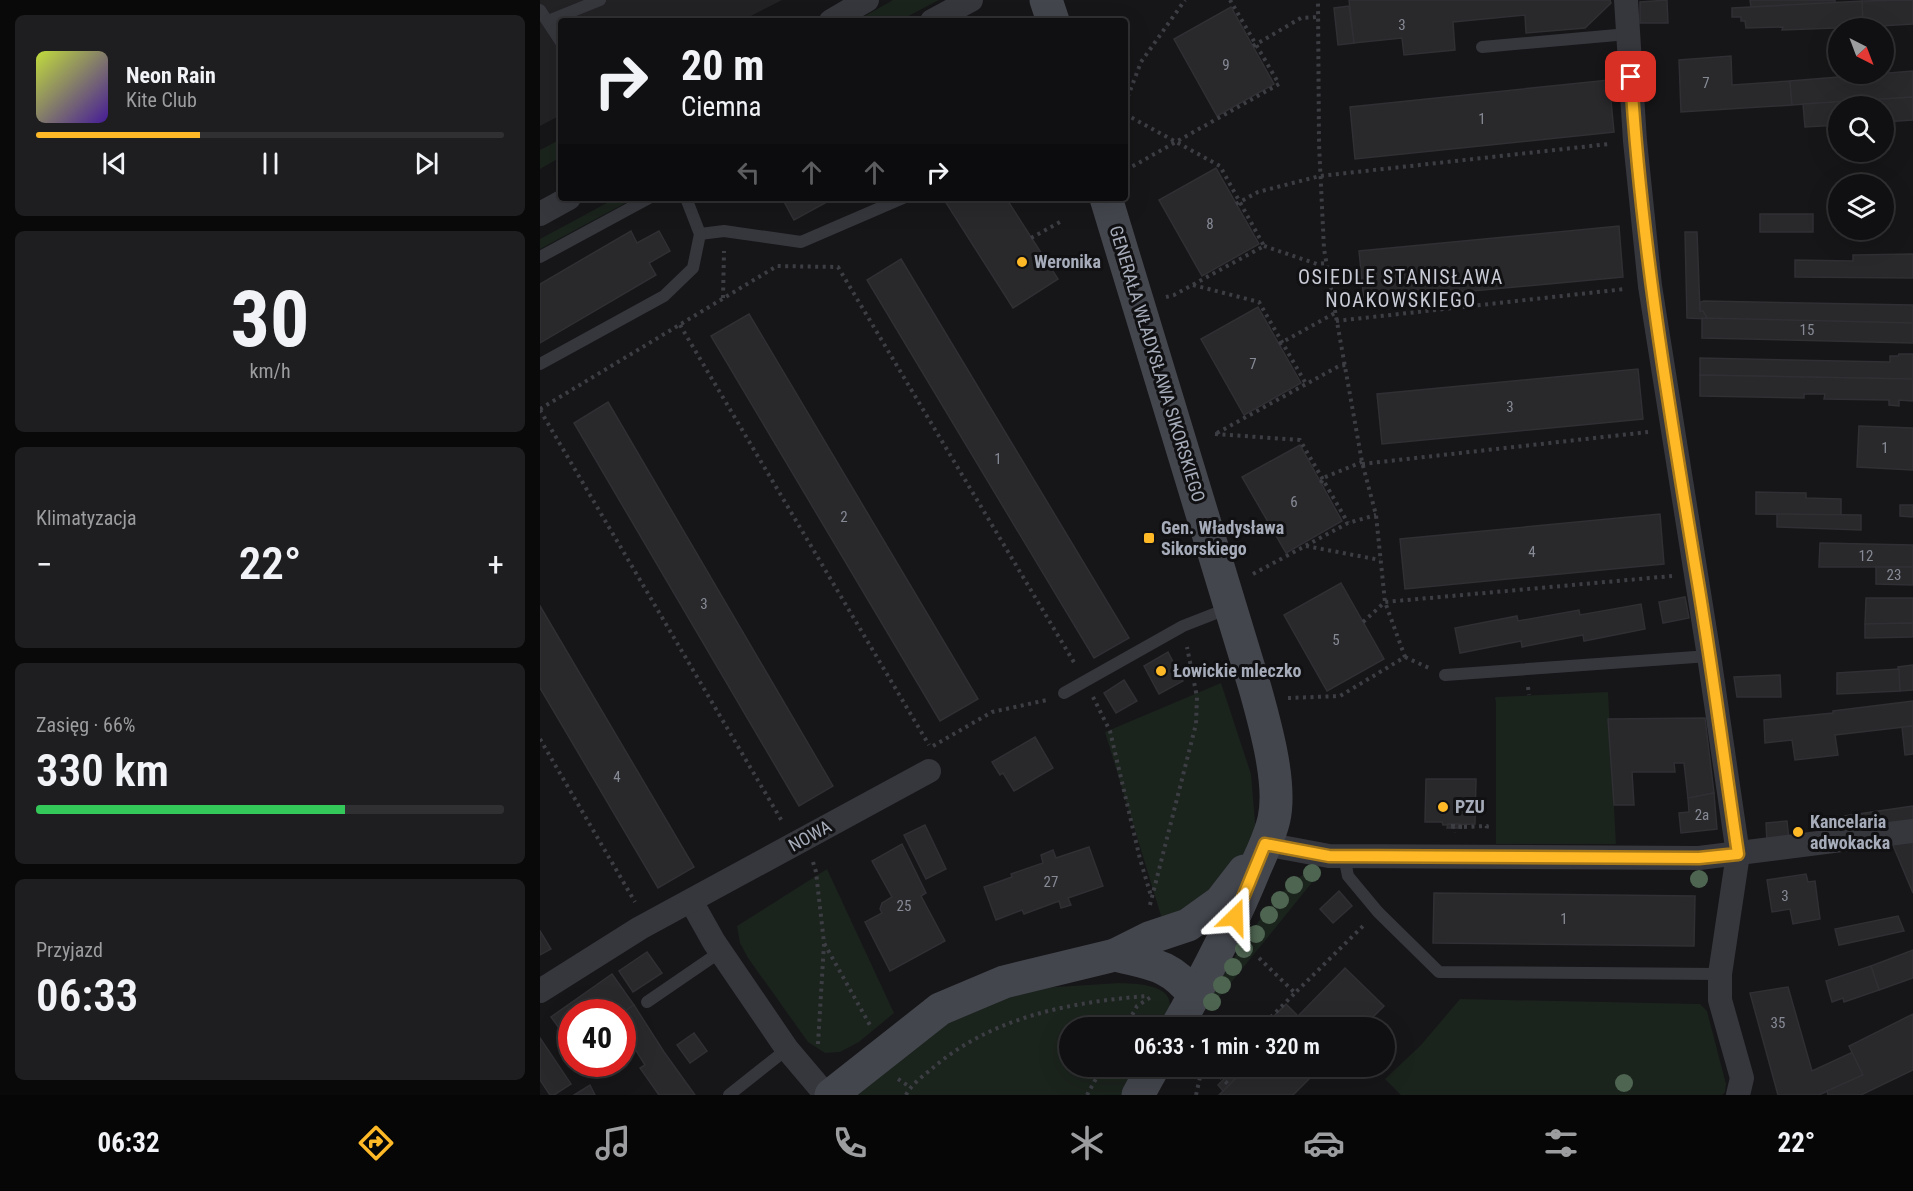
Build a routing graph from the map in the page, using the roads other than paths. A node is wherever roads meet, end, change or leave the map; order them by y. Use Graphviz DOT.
graph roads {
  1 [pos="600,0"];
  2 [pos="867,0"];
  3 [pos="970,0"];
  4 [pos="1046,0"];
  5 [pos="1626,0"];
  6 [pos="540,10"];
  7 [pos="836,18"];
  8 [pos="937,18"];
  9 [pos="1052,18"];
  10 [pos="548,21"];
  11 [pos="1628,34"];
  12 [pos="558,37"];
  13 [pos="1482,47"];
  14 [pos="564,201"];
  15 [pos="643,201"];
  16 [pos="687,201"];
  17 [pos="896,201"];
  18 [pos="1107,201"];
  19 [pos="540,214"];
  20 [pos="700,234"];
  21 [pos="540,257"];
  22 [pos="540,364"];
  23 [pos="1230,607"];
  24 [pos="1709,656"];
  25 [pos="1445,675"];
  26 [pos="1064,693"];
  27 [pos="928,771"];
  28 [pos="1913,831"];
  29 [pos="1265,844"];
  30 [pos="1738,854"];
  31 [pos="1344,856"];
  32 [pos="691,901"];
  33 [pos="720,952"];
  34 [pos="1115,955"];
  35 [pos="1720,974"];
  36 [pos="540,991"];
  37 [pos="1194,994"];
  38 [pos="646,1002"];
  39 [pos="1182,1017"];
  40 [pos="787,1049"];
  41 [pos="1148,1077"];
  42 [pos="729,1095"];
  43 [pos="826,1095"];
  44 [pos="831,1095"];
  45 [pos="1138,1095"];
  46 [pos="1738,1095"];
  1 -- 10 [label="lane"];
  2 -- 7 [label="street"];
  3 -- 8 [label="street"];
  4 -- 9 [label="street"];
  5 -- 11 [label="street"];
  6 -- 10 [label="lane"];
  10 -- 12 [label="lane"];
  11 -- 13 [label="lane"];
  11 -- 24 [label="street"];
  14 -- 19 [label="street"];
  15 -- 21 [label="lane"];
  16 -- 20 [label="lane"];
  17 -- 20 [label="lane"];
  18 -- 23 [label="street, GENERAŁA WŁADYSŁAWA SIKORSKIEGO"];
  20 -- 22 [label="lane"];
  23 -- 26 [label="lane"];
  23 -- 29 [label="street, GENERAŁA WŁADYSŁAWA SIKORSKIEGO"];
  24 -- 25 [label="lane"];
  24 -- 30 [label="street"];
  27 -- 32 [label="street, NOWA"];
  28 -- 30 [label="street"];
  29 -- 31 [label="street"];
  29 -- 34 [label="street"];
  29 -- 37 [label="street, GENERAŁA WŁADYSŁAWA SIKORSKIEGO"];
  30 -- 31 [label="street"];
  30 -- 35 [label="street"];
  31 -- 35 [label="lane"];
  32 -- 33 [label="street"];
  32 -- 36 [label="street, NOWA"];
  33 -- 38 [label="lane"];
  33 -- 40 [label="street"];
  34 -- 37 [label="street"];
  34 -- 44 [label="street"];
  35 -- 46 [label="street"];
  37 -- 39 [label="street, GENERAŁA WŁADYSŁAWA SIKORSKIEGO"];
  40 -- 42 [label="lane"];
  40 -- 43 [label="street"];
  41 -- 45 [label="street"];
}
